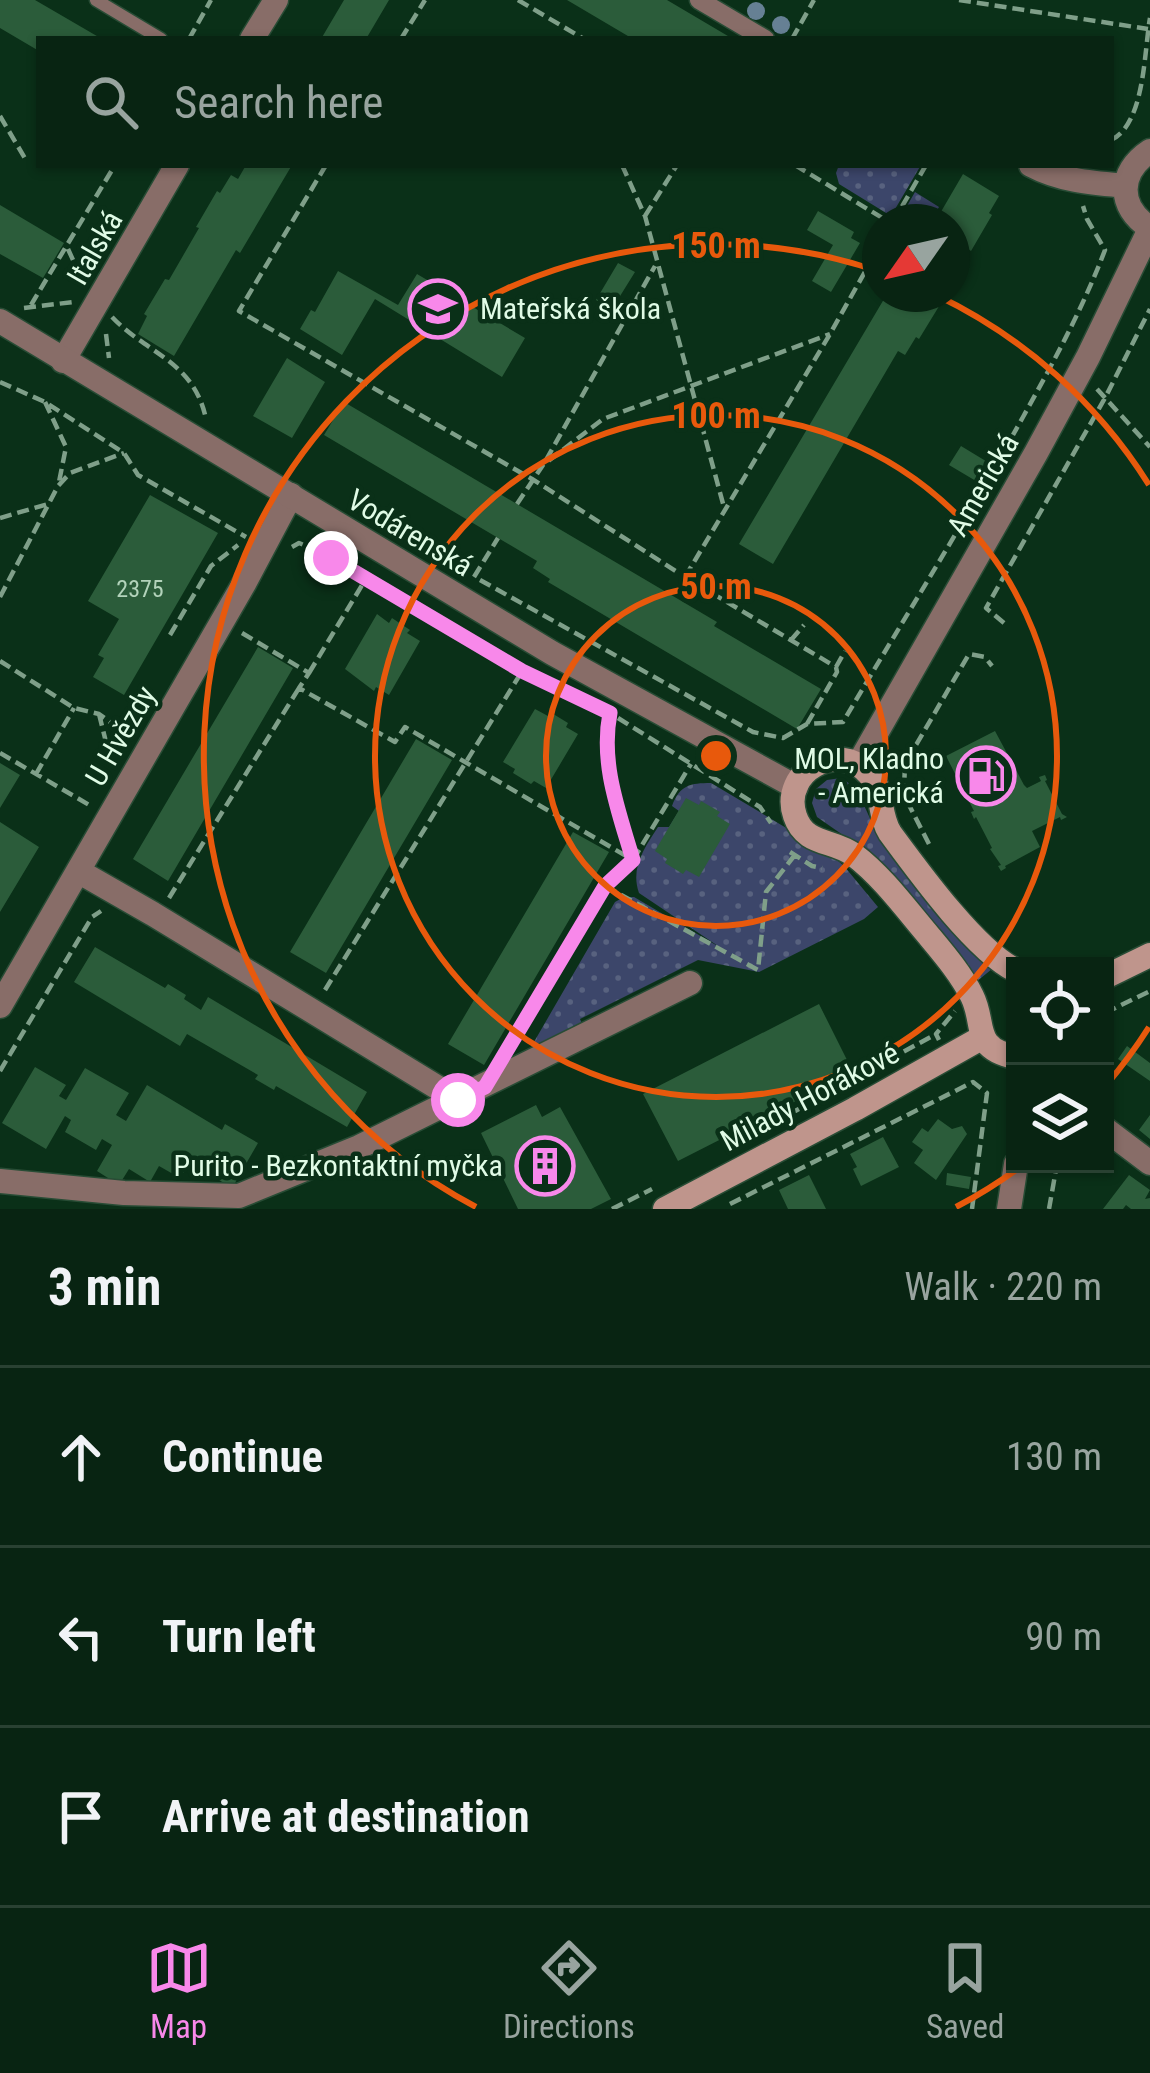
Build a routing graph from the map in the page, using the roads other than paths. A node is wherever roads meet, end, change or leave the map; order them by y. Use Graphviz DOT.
graph roads {
  1 [pos="96,0"];
  2 [pos="276,0"];
  3 [pos="699,0"];
  4 [pos="156,36"];
  5 [pos="254,36"];
  6 [pos="760,36"];
  7 [pos="1150,151"];
  8 [pos="176,168"];
  9 [pos="1036,168"];
  10 [pos="1126,187"];
  11 [pos="1150,228"];
  12 [pos="7,326"];
  13 [pos="63,361"];
  14 [pos="291,495"];
  15 [pos="858,765"];
  16 [pos="796,787"];
  17 [pos="78,871"];
  18 [pos="1150,955"];
  19 [pos="1006,964"];
  20 [pos="1114,972"];
  21 [pos="690,983"];
  22 [pos="2,999"];
  23 [pos="982,1037"];
  24 [pos="1006,1055"];
  25 [pos="458,1100"];
  26 [pos="1114,1136"];
  27 [pos="1150,1163"];
  28 [pos="1015,1173"];
  29 [pos="0,1181"];
  30 [pos="664,1196"];
  31 [pos="1009,1209"];
  1 -- 4 [label="lane"];
  2 -- 5 [label="street"];
  3 -- 6 [label="street"];
  7 -- 10 [label="street"];
  8 -- 13 [label="street, Italská"];
  9 -- 10 [label="street"];
  10 -- 11 [label="street"];
  11 -- 15 [label="street, Americká"];
  12 -- 13 [label="street, Vodárenská"];
  13 -- 14 [label="street, Vodárenská"];
  14 -- 16 [label="street, Vodárenská"];
  14 -- 17 [label="street, U Hvězdy"];
  15 -- 16 [label="main road"];
  15 -- 19 [label="main road"];
  16 -- 23 [label="main road"];
  17 -- 22 [label="street, U Hvězdy"];
  17 -- 25 [label="street"];
  18 -- 20 [label="main road"];
  21 -- 25 [label="street"];
  23 -- 24 [label="main road"];
  23 -- 30 [label="main road, Milady Horákové"];
  25 -- 29 [label="street"];
  26 -- 27 [label="street"];
  28 -- 31 [label="street"];
}
